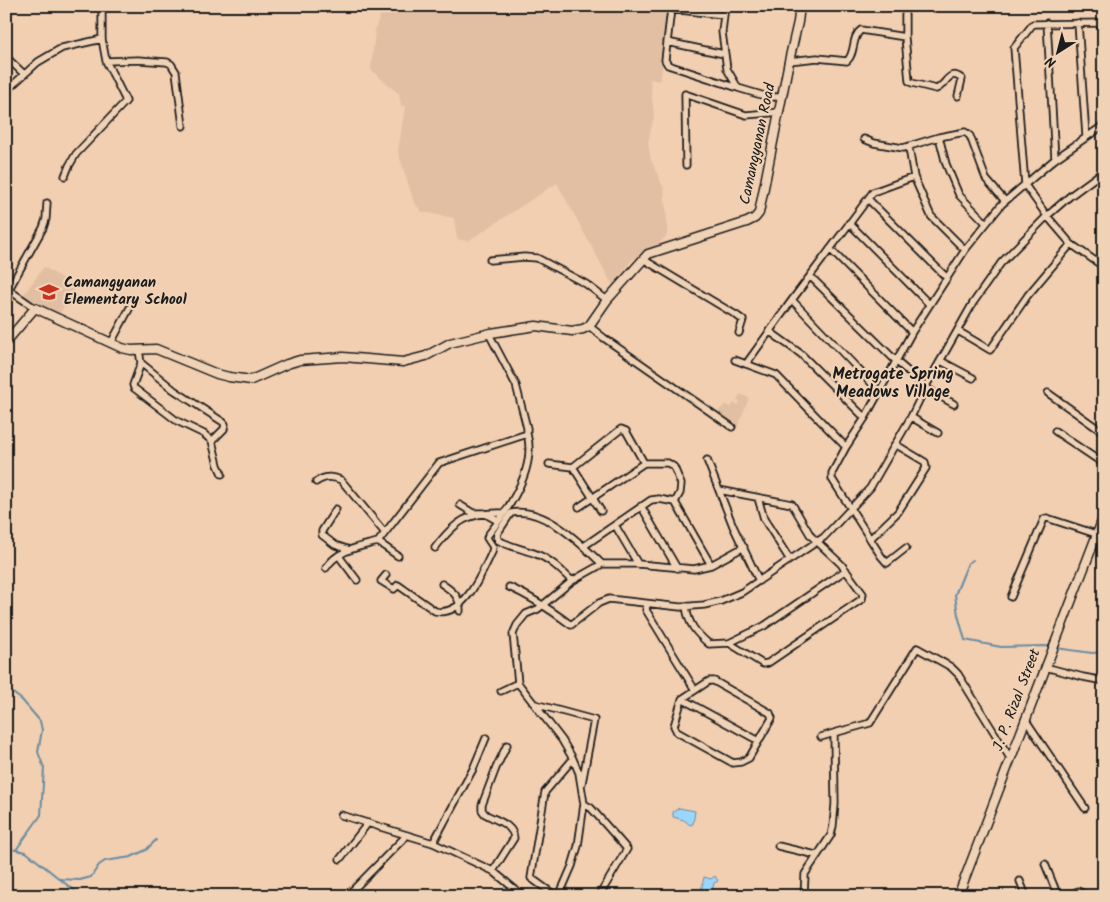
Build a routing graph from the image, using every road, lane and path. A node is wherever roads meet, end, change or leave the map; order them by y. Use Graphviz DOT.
graph roads {
  1 [pos="102,6"];
  2 [pos="726,6"];
  3 [pos="800,6"];
  4 [pos="670,8"];
  5 [pos="724,15"];
  6 [pos="905,15"];
  7 [pos="1078,23"];
  8 [pos="1104,23"];
  9 [pos="1047,24"];
  10 [pos="905,37"];
  11 [pos="102,39"];
  12 [pos="667,42"];
  13 [pos="724,54"];
  14 [pos="6,57"];
  15 [pos="789,60"];
  16 [pos="106,61"];
  17 [pos="24,74"];
  18 [pos="738,88"];
  19 [pos="6,90"];
  20 [pos="958,96"];
  21 [pos="783,97"];
  22 [pos="780,112"];
  23 [pos="1104,125"];
  24 [pos="182,126"];
  25 [pos="1086,136"];
  26 [pos="939,137"];
  27 [pos="864,139"];
  28 [pos="909,148"];
  29 [pos="1055,159"];
  30 [pos="686,165"];
  31 [pos="1104,171"];
  32 [pos="65,176"];
  33 [pos="914,177"];
  34 [pos="1025,185"];
  35 [pos="868,199"];
  36 [pos="1005,201"];
  37 [pos="46,203"];
  38 [pos="1047,216"];
  39 [pos="849,223"];
  40 [pos="986,223"];
  41 [pos="1071,244"];
  42 [pos="830,249"];
  43 [pos="965,250"];
  44 [pos="643,259"];
  45 [pos="490,260"];
  46 [pos="1104,267"];
  47 [pos="810,276"];
  48 [pos="946,278"];
  49 [pos="7,289"];
  50 [pos="134,300"];
  51 [pos="607,300"];
  52 [pos="792,300"];
  53 [pos="929,304"];
  54 [pos="34,308"];
  55 [pos="589,326"];
  56 [pos="769,331"];
  57 [pos="958,331"];
  58 [pos="912,332"];
  59 [pos="489,334"];
  60 [pos="739,334"];
  61 [pos="6,342"];
  62 [pos="111,343"];
  63 [pos="139,350"];
  64 [pos="735,360"];
  65 [pos="940,361"];
  66 [pos="897,362"];
  67 [pos="141,363"];
  68 [pos="746,364"];
  69 [pos="973,378"];
  70 [pos="926,386"];
  71 [pos="880,392"];
  72 [pos="1048,393"];
  73 [pos="954,404"];
  74 [pos="911,417"];
  75 [pos="865,418"];
  76 [pos="732,427"];
  77 [pos="1055,431"];
  78 [pos="938,433"];
  79 [pos="1104,433"];
  80 [pos="527,434"];
  81 [pos="212,441"];
  82 [pos="894,444"];
  83 [pos="846,447"];
  84 [pos="707,460"];
  85 [pos="644,463"];
  86 [pos="549,464"];
  87 [pos="1104,464"];
  88 [pos="573,467"];
  89 [pos="222,474"];
  90 [pos="316,482"];
  91 [pos="719,490"];
  92 [pos="593,498"];
  93 [pos="758,498"];
  94 [pos="675,502"];
  95 [pos="460,505"];
  96 [pos="641,506"];
  97 [pos="579,507"];
  98 [pos="850,507"];
  99 [pos="336,509"];
  100 [pos="601,511"];
  101 [pos="484,512"];
  102 [pos="504,513"];
  103 [pos="1104,516"];
  104 [pos="498,521"];
  105 [pos="615,525"];
  106 [pos="385,533"];
  107 [pos="1096,534"];
  108 [pos="870,539"];
  109 [pos="378,542"];
  110 [pos="818,542"];
  111 [pos="584,546"];
  112 [pos="744,547"];
  113 [pos="435,548"];
  114 [pos="906,548"];
  115 [pos="350,550"];
  116 [pos="340,554"];
  117 [pos="398,556"];
  118 [pos="790,560"];
  119 [pos="602,564"];
  120 [pos="638,564"];
  121 [pos="711,565"];
  122 [pos="326,568"];
  123 [pos="677,568"];
  124 [pos="846,570"];
  125 [pos="386,574"];
  126 [pos="357,580"];
  127 [pos="572,580"];
  128 [pos="759,581"];
  129 [pos="442,584"];
  130 [pos="509,587"];
  131 [pos="1012,597"];
  132 [pos="461,604"];
  133 [pos="543,604"];
  134 [pos="647,604"];
  135 [pos="686,606"];
  136 [pos="460,611"];
  137 [pos="729,643"];
  138 [pos="1045,667"];
  139 [pos="1104,681"];
  140 [pos="518,683"];
  141 [pos="695,690"];
  142 [pos="501,691"];
  143 [pos="682,699"];
  144 [pos="535,704"];
  145 [pos="1025,718"];
  146 [pos="834,733"];
  147 [pos="821,737"];
  148 [pos="486,738"];
  149 [pos="759,741"];
  150 [pos="508,745"];
  151 [pos="1010,758"];
  152 [pos="573,759"];
  153 [pos="581,787"];
  154 [pos="584,804"];
  155 [pos="1086,808"];
  156 [pos="341,815"];
  157 [pos="368,823"];
  158 [pos="407,835"];
  159 [pos="433,843"];
  160 [pos="778,846"];
  161 [pos="816,855"];
  162 [pos="340,859"];
  163 [pos="1045,864"];
  164 [pos="493,871"];
  165 [pos="1020,880"];
  166 [pos="351,892"];
  167 [pos="523,896"];
  168 [pos="557,896"];
  169 [pos="599,896"];
  170 [pos="804,896"];
  171 [pos="958,896"];
  172 [pos="1026,896"];
  173 [pos="1058,896"];
  174 [pos="1067,896"];
  175 [pos="1089,896"];
  1 -- 11 [label="street"];
  2 -- 5 [label="street"];
  3 -- 15 [label="street, Camangyanan Road"];
  4 -- 5 [label="street"];
  4 -- 12 [label="street"];
  5 -- 13 [label="street"];
  6 -- 10 [label="street"];
  7 -- 8 [label="street"];
  7 -- 9 [label="street"];
  7 -- 25 [label="street"];
  9 -- 29 [label="street"];
  9 -- 34 [label="street"];
  10 -- 15 [label="street"];
  10 -- 20 [label="street"];
  11 -- 16 [label="street"];
  11 -- 17 [label="street"];
  12 -- 13 [label="street"];
  12 -- 18 [label="street"];
  13 -- 18 [label="street"];
  14 -- 17 [label="street"];
  15 -- 21 [label="street, Camangyanan Road"];
  16 -- 24 [label="street"];
  16 -- 32 [label="street"];
  17 -- 19 [label="street"];
  18 -- 21 [label="street"];
  21 -- 22 [label="street, Camangyanan Road"];
  22 -- 30 [label="street"];
  22 -- 44 [label="street, Camangyanan Road"];
  23 -- 25 [label="street"];
  25 -- 29 [label="street"];
  26 -- 28 [label="street"];
  26 -- 36 [label="street"];
  26 -- 40 [label="street"];
  27 -- 28 [label="street"];
  28 -- 33 [label="street"];
  29 -- 34 [label="street"];
  31 -- 38 [label="street"];
  33 -- 35 [label="street"];
  33 -- 43 [label="street"];
  34 -- 36 [label="street"];
  34 -- 38 [label="street"];
  35 -- 39 [label="street"];
  35 -- 48 [label="street"];
  36 -- 40 [label="street"];
  37 -- 49 [label="street"];
  38 -- 41 [label="street"];
  38 -- 57 [label="street"];
  39 -- 42 [label="street"];
  39 -- 53 [label="street"];
  40 -- 43 [label="street"];
  41 -- 46 [label="street"];
  41 -- 57 [label="street"];
  42 -- 47 [label="street"];
  42 -- 58 [label="street"];
  43 -- 48 [label="street"];
  44 -- 51 [label="street, Camangyanan Road"];
  44 -- 60 [label="street"];
  45 -- 51 [label="street"];
  47 -- 52 [label="street"];
  47 -- 66 [label="street"];
  48 -- 53 [label="street"];
  49 -- 54 [label="street"];
  50 -- 62 [label="street"];
  51 -- 55 [label="street, Camangyanan Road"];
  52 -- 56 [label="street"];
  52 -- 71 [label="street"];
  53 -- 58 [label="street"];
  54 -- 61 [label="street"];
  54 -- 62 [label="street"];
  55 -- 59 [label="street"];
  55 -- 76 [label="street"];
  56 -- 68 [label="street"];
  56 -- 75 [label="street"];
  57 -- 65 [label="street"];
  58 -- 66 [label="street"];
  59 -- 63 [label="street"];
  59 -- 80 [label="street"];
  62 -- 63 [label="street"];
  63 -- 67 [label="street"];
  64 -- 68 [label="street"];
  65 -- 69 [label="street"];
  65 -- 70 [label="street"];
  66 -- 70 [label="street"];
  66 -- 71 [label="street"];
  67 -- 81 [label="street"];
  67 -- 81 [label="street"];
  68 -- 83 [label="street"];
  70 -- 73 [label="street"];
  70 -- 74 [label="street"];
  71 -- 75 [label="street"];
  72 -- 79 [label="street"];
  74 -- 78 [label="street"];
  74 -- 82 [label="street"];
  75 -- 83 [label="street"];
  77 -- 87 [label="street"];
  80 -- 102 [label="street"];
  80 -- 106 [label="street"];
  81 -- 89 [label="street"];
  82 -- 98 [label="street"];
  82 -- 108 [label="street"];
  83 -- 98 [label="street"];
  84 -- 91 [label="street"];
  85 -- 88 [label="street"];
  85 -- 92 [label="street"];
  85 -- 94 [label="street"];
  86 -- 88 [label="street"];
  88 -- 92 [label="street"];
  90 -- 106 [label="street"];
  91 -- 93 [label="street"];
  91 -- 112 [label="street"];
  92 -- 97 [label="street"];
  92 -- 100 [label="street"];
  93 -- 110 [label="street"];
  93 -- 118 [label="street"];
  94 -- 96 [label="street"];
  94 -- 121 [label="street"];
  95 -- 101 [label="street"];
  96 -- 105 [label="street"];
  96 -- 123 [label="street"];
  98 -- 108 [label="street"];
  98 -- 110 [label="street"];
  99 -- 115 [label="street"];
  101 -- 102 [label="street"];
  101 -- 104 [label="street"];
  101 -- 113 [label="street"];
  102 -- 104 [label="street"];
  103 -- 107 [label="street, J. P. Rizal Street"];
  104 -- 132 [label="street"];
  105 -- 111 [label="street"];
  105 -- 120 [label="street"];
  106 -- 109 [label="street"];
  107 -- 131 [label="street"];
  107 -- 138 [label="street, J. P. Rizal Street"];
  108 -- 114 [label="street"];
  109 -- 115 [label="street"];
  109 -- 117 [label="street"];
  110 -- 118 [label="street"];
  110 -- 124 [label="street"];
  111 -- 119 [label="street"];
  111 -- 127 [label="street"];
  112 -- 121 [label="street"];
  112 -- 128 [label="street"];
  115 -- 116 [label="street"];
  116 -- 122 [label="street"];
  116 -- 126 [label="street"];
  118 -- 128 [label="street"];
  119 -- 120 [label="street"];
  119 -- 127 [label="street"];
  120 -- 123 [label="street"];
  121 -- 123 [label="street"];
  124 -- 137 [label="street"];
  124 -- 137 [label="street"];
  125 -- 132 [label="street"];
  127 -- 133 [label="street"];
  128 -- 135 [label="street"];
  129 -- 132 [label="street"];
  130 -- 133 [label="street"];
  132 -- 136 [label="street"];
  133 -- 134 [label="street"];
  133 -- 140 [label="street"];
  134 -- 135 [label="street"];
  134 -- 141 [label="street"];
  135 -- 137 [label="street"];
  138 -- 139 [label="street"];
  138 -- 145 [label="street, J. P. Rizal Street"];
  140 -- 142 [label="street"];
  140 -- 144 [label="street"];
  141 -- 143 [label="street"];
  141 -- 149 [label="street"];
  143 -- 149 [label="street"];
  143 -- 149 [label="street"];
  144 -- 152 [label="street"];
  144 -- 153 [label="street"];
  145 -- 151 [label="street, J. P. Rizal Street"];
  145 -- 155 [label="street"];
  146 -- 147 [label="street"];
  146 -- 151 [label="street"];
  146 -- 161 [label="street"];
  148 -- 159 [label="street"];
  150 -- 164 [label="street"];
  151 -- 171 [label="street, J. P. Rizal Street"];
  152 -- 153 [label="street"];
  152 -- 168 [label="street"];
  153 -- 154 [label="street"];
  154 -- 168 [label="street"];
  154 -- 169 [label="street"];
  156 -- 157 [label="street"];
  157 -- 158 [label="street"];
  157 -- 162 [label="street"];
  158 -- 159 [label="street"];
  158 -- 166 [label="street"];
  159 -- 164 [label="street"];
  160 -- 161 [label="street"];
  161 -- 170 [label="street"];
  163 -- 173 [label="street"];
  164 -- 167 [label="street"];
  165 -- 172 [label="street"];
  174 -- 175 [label="street"];
}
